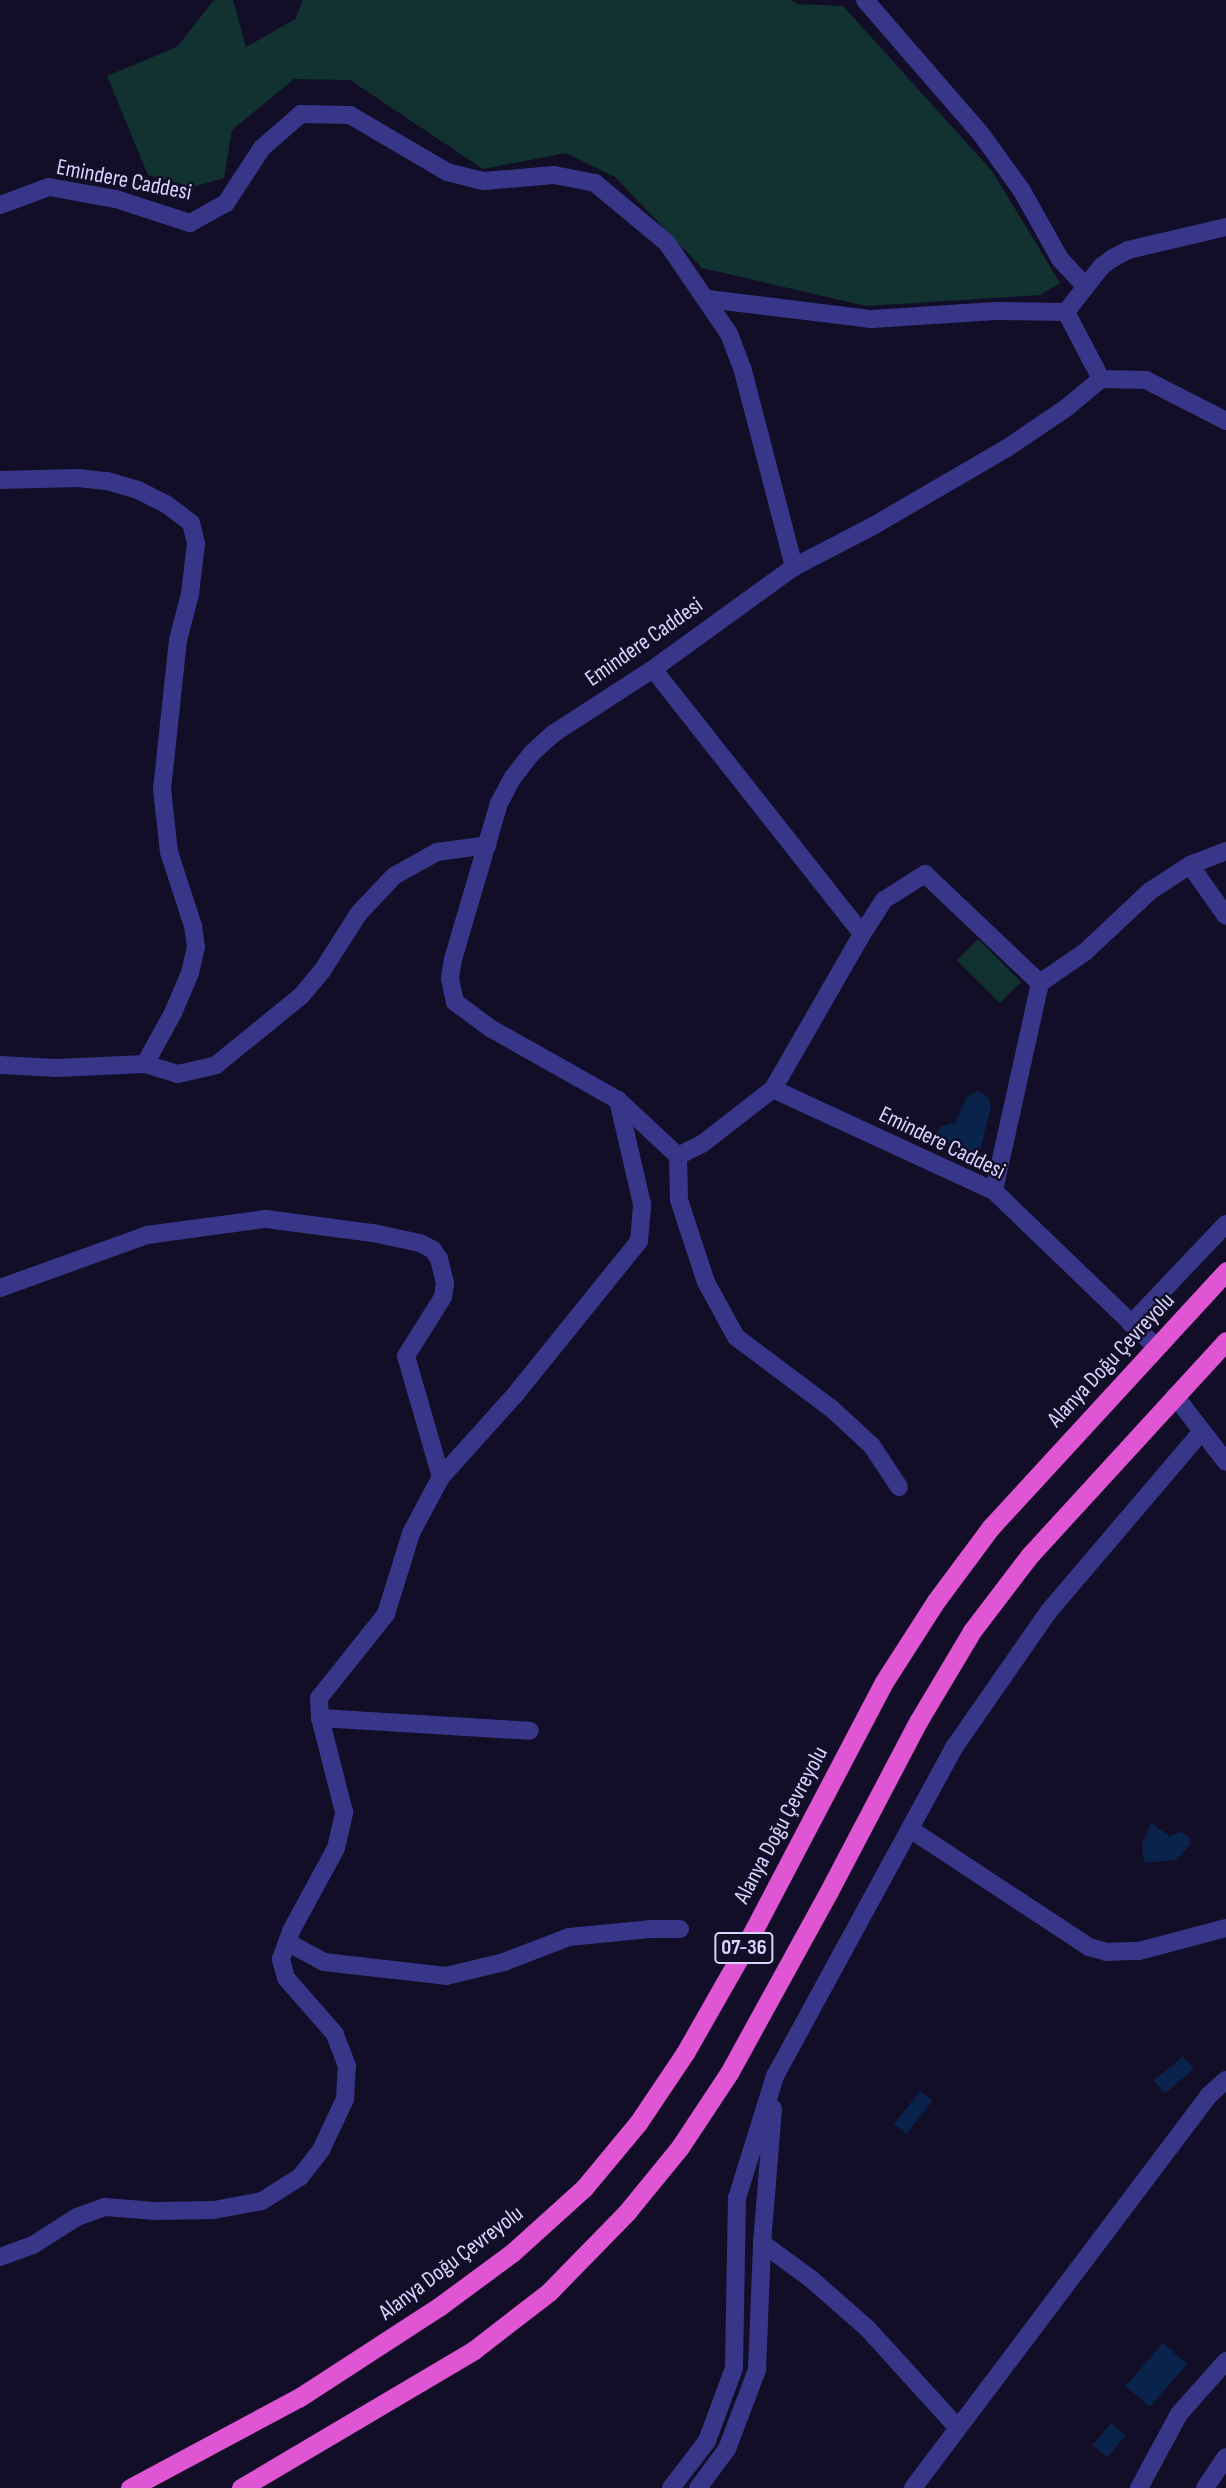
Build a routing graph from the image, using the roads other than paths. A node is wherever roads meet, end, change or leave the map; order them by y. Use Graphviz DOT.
graph roads {
  1 [pos="865,0"];
  2 [pos="0,205"];
  3 [pos="1226,227"];
  4 [pos="1085,286"];
  5 [pos="708,299"];
  6 [pos="1066,312"];
  7 [pos="1101,379"];
  8 [pos="1226,421"];
  9 [pos="0,480"];
  10 [pos="794,567"];
  11 [pos="653,668"];
  12 [pos="488,845"];
  13 [pos="1226,851"];
  14 [pos="1191,865"];
  15 [pos="1226,916"];
  16 [pos="862,934"];
  17 [pos="1040,984"];
  18 [pos="145,1064"];
  19 [pos="0,1065"];
  20 [pos="773,1088"];
  21 [pos="618,1100"];
  22 [pos="678,1156"];
  23 [pos="995,1191"];
  24 [pos="1226,1224"];
  25 [pos="1226,1271"];
  26 [pos="0,1288"];
  27 [pos="1131,1324"];
  28 [pos="1226,1341"];
  29 [pos="1156,1348"];
  30 [pos="1175,1396"];
  31 [pos="1202,1431"];
  32 [pos="1226,1462"];
  33 [pos="441,1477"];
  34 [pos="899,1487"];
  35 [pos="320,1718"];
  36 [pos="530,1731"];
  37 [pos="910,1829"];
  38 [pos="1226,1928"];
  39 [pos="680,1930"];
  40 [pos="287,1942"];
  41 [pos="775,2076"];
  42 [pos="1226,2080"];
  43 [pos="762,2243"];
  44 [pos="0,2257"];
  45 [pos="1226,2361"];
  46 [pos="958,2428"];
  47 [pos="1226,2458"];
  48 [pos="130,2488"];
  49 [pos="241,2488"];
  50 [pos="671,2488"];
  51 [pos="698,2488"];
  52 [pos="913,2488"];
  53 [pos="1139,2488"];
  54 [pos="1205,2488"];
  1 -- 4 [label="street"];
  2 -- 5 [label="street, Emindere Caddesi"];
  3 -- 4 [label="street"];
  4 -- 6 [label="street"];
  5 -- 6 [label="street"];
  5 -- 10 [label="street, Emindere Caddesi"];
  6 -- 7 [label="street"];
  7 -- 8 [label="street"];
  7 -- 10 [label="street"];
  9 -- 18 [label="street"];
  10 -- 11 [label="street, Emindere Caddesi"];
  11 -- 12 [label="street, Emindere Caddesi"];
  11 -- 16 [label="street"];
  12 -- 18 [label="street"];
  12 -- 21 [label="street, Emindere Caddesi"];
  13 -- 14 [label="street"];
  14 -- 15 [label="street"];
  14 -- 17 [label="street"];
  16 -- 17 [label="street"];
  16 -- 20 [label="street"];
  17 -- 23 [label="street"];
  18 -- 19 [label="street"];
  20 -- 22 [label="street"];
  20 -- 23 [label="street, Emindere Caddesi"];
  21 -- 22 [label="street, Emindere Caddesi"];
  21 -- 33 [label="street"];
  22 -- 34 [label="street"];
  23 -- 27 [label="street, Emindere Caddesi"];
  24 -- 27 [label="street"];
  25 -- 29 [label="highway, Alanya Doğu Çevreyolu / 07-36"];
  26 -- 33 [label="street"];
  27 -- 29 [label="street, Emindere Caddesi"];
  28 -- 30 [label="highway, 07-36"];
  29 -- 48 [label="highway, Alanya Doğu Çevreyolu / 07-36"];
  30 -- 31 [label="street"];
  30 -- 49 [label="highway, 07-36"];
  31 -- 32 [label="street"];
  31 -- 37 [label="street"];
  33 -- 35 [label="street"];
  35 -- 36 [label="street"];
  35 -- 40 [label="street"];
  37 -- 38 [label="street"];
  37 -- 41 [label="street"];
  39 -- 40 [label="street"];
  40 -- 44 [label="street"];
  41 -- 43 [label="street"];
  41 -- 50 [label="street"];
  42 -- 46 [label="street"];
  43 -- 46 [label="street"];
  43 -- 51 [label="street"];
  45 -- 53 [label="street"];
  46 -- 52 [label="street"];
  47 -- 54 [label="street"];
}
